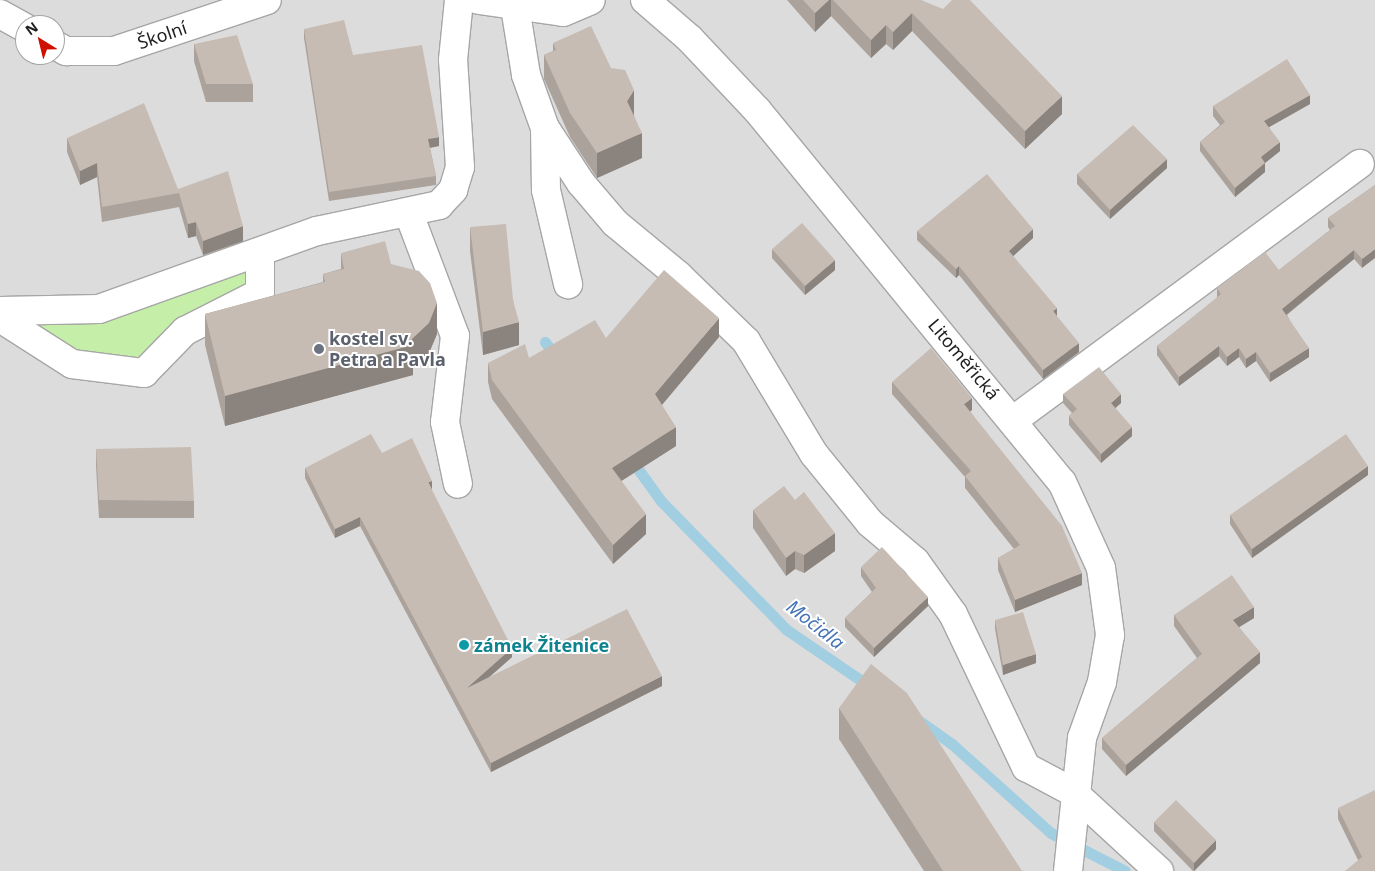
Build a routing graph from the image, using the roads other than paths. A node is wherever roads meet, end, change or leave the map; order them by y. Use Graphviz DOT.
graph roads {
  1 [pos="267,0"];
  2 [pos="459,0"];
  3 [pos="479,0"];
  4 [pos="591,0"];
  5 [pos="645,0"];
  6 [pos="515,7"];
  7 [pos="0,14"];
  8 [pos="15,22"];
  9 [pos="65,50"];
  10 [pos="545,128"];
  11 [pos="1360,164"];
  12 [pos="409,214"];
  13 [pos="260,255"];
  14 [pos="568,284"];
  15 [pos="0,311"];
  16 [pos="0,318"];
  17 [pos="1015,419"];
  18 [pos="458,484"];
  19 [pos="1072,801"];
  20 [pos="1069,864"];
  21 [pos="1159,871"];
  1 -- 9 [label="street, Školní"];
  2 -- 12 [label="street"];
  3 -- 6 [label="street"];
  4 -- 6 [label="street"];
  5 -- 17 [label="street, Litoměřická"];
  6 -- 10 [label="street"];
  7 -- 8 [label="street"];
  10 -- 14 [label="street"];
  10 -- 19 [label="street"];
  11 -- 17 [label="street"];
  12 -- 13 [label="street"];
  12 -- 18 [label="street"];
  13 -- 15 [label="street"];
  13 -- 16 [label="street"];
  17 -- 19 [label="street, Litoměřická"];
  19 -- 20 [label="street, Litoměřická"];
  19 -- 21 [label="street"];
}
